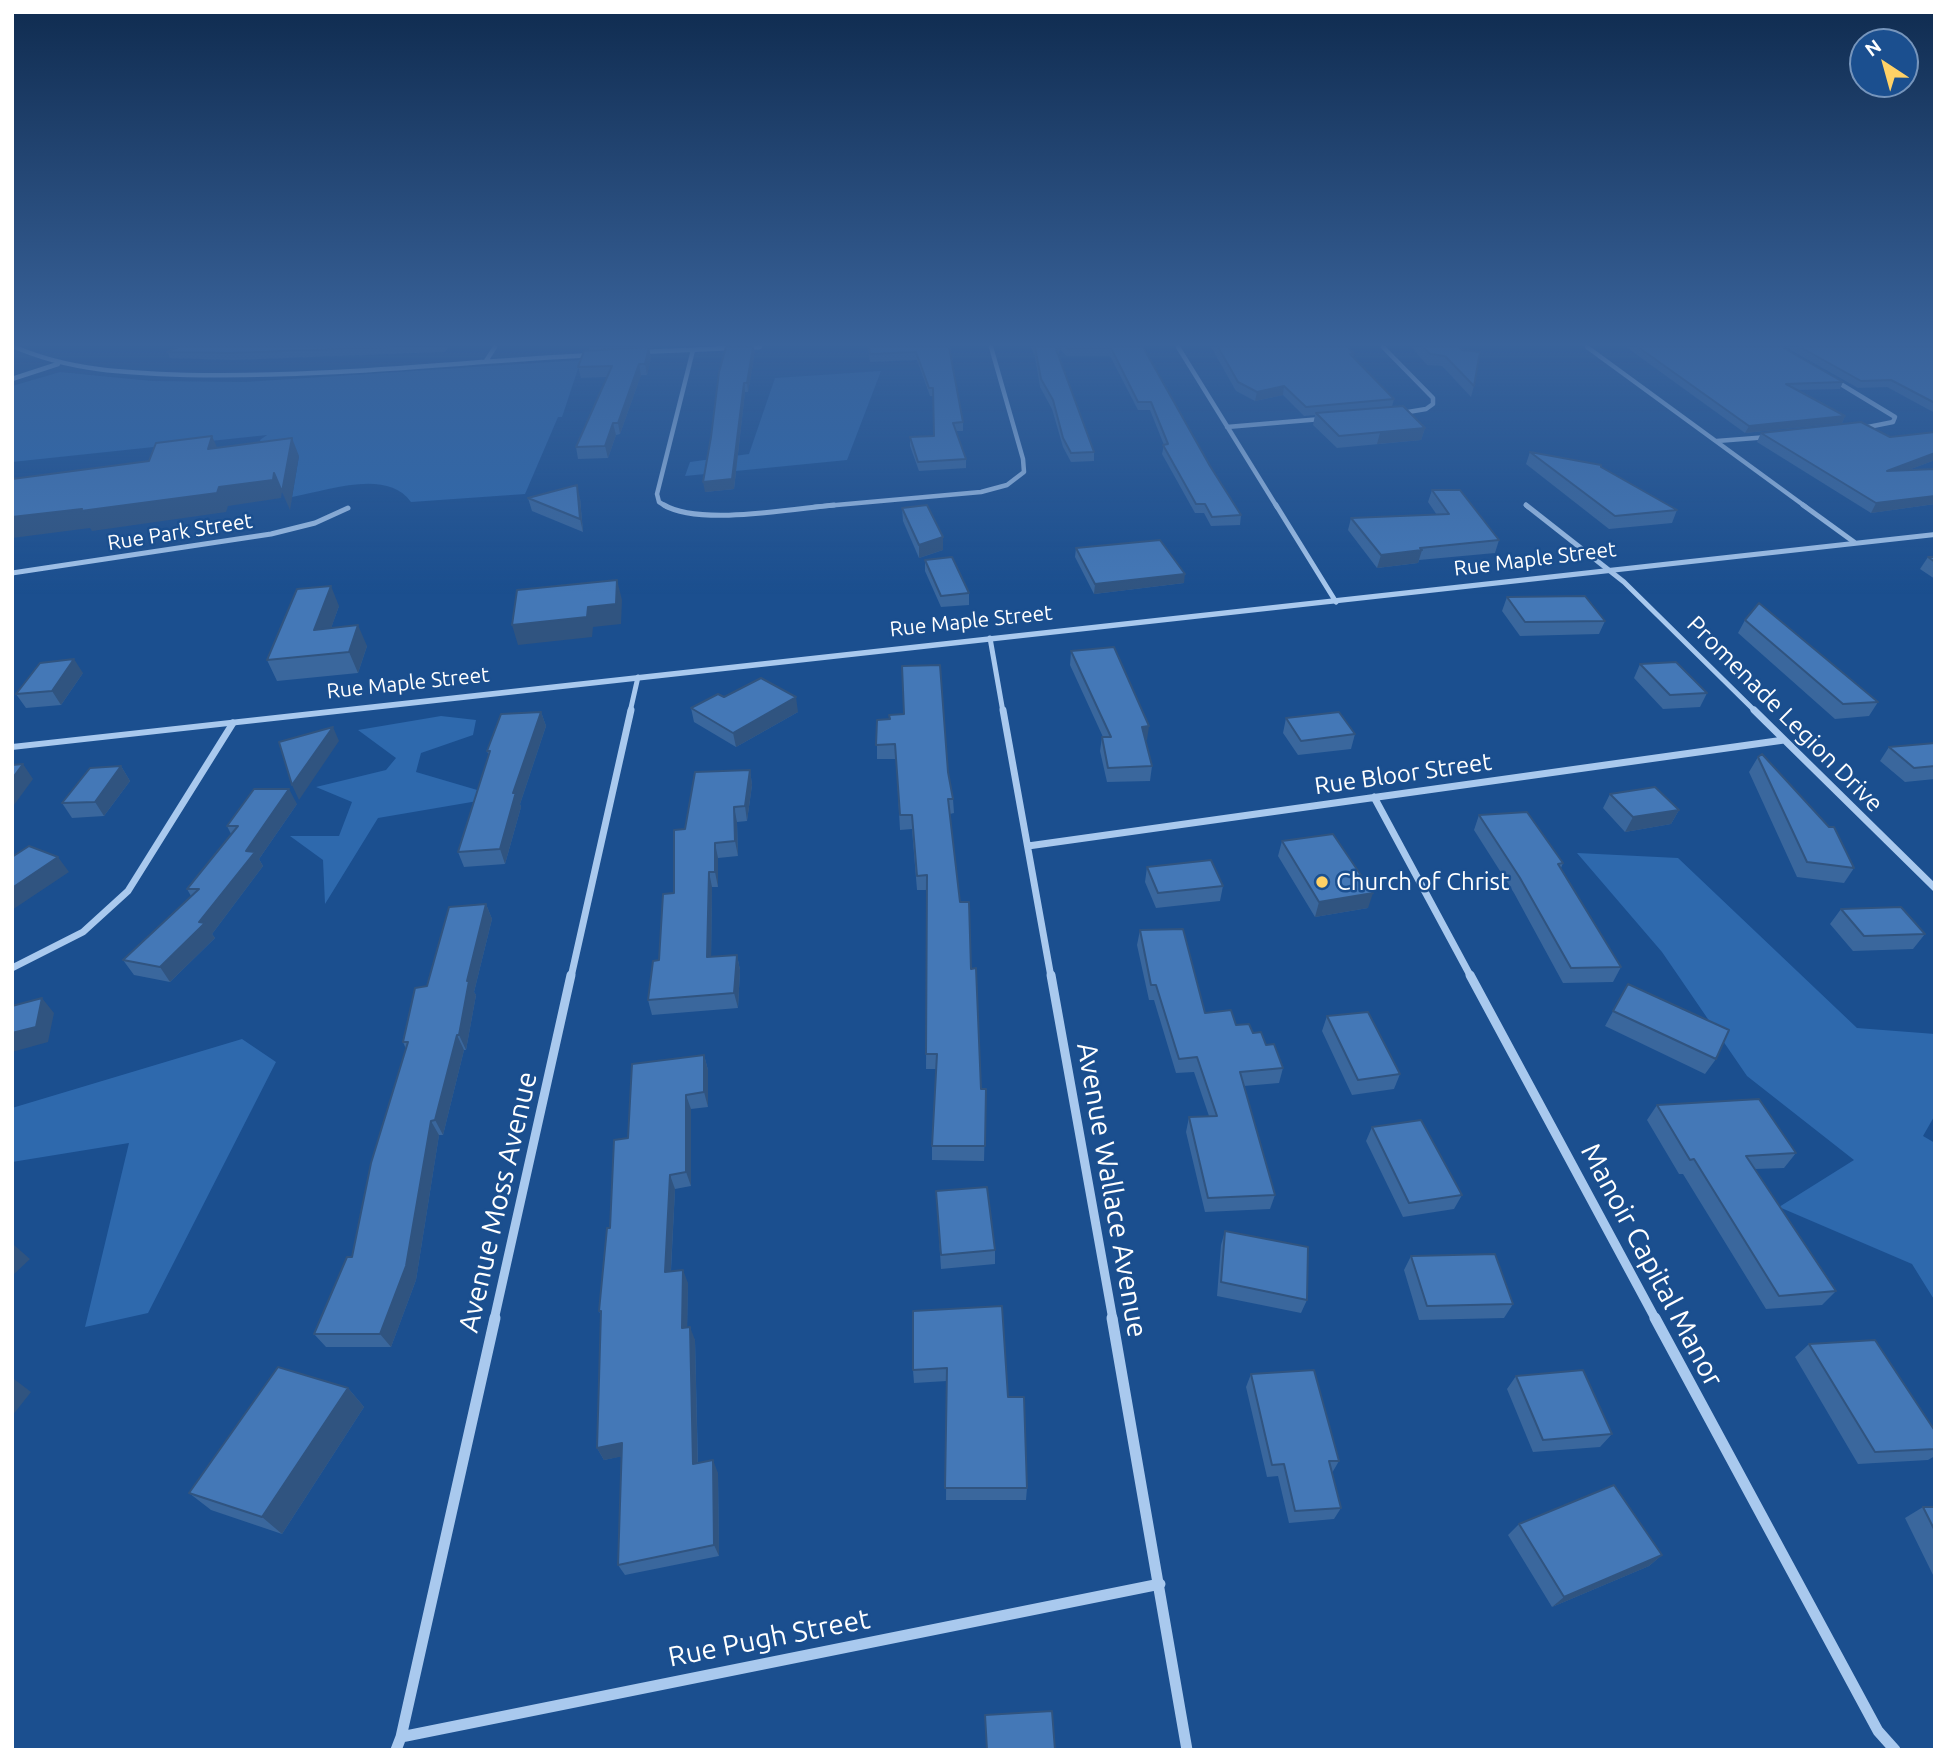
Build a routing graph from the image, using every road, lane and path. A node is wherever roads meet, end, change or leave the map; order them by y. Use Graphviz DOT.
graph roads {
  1 [pos="673,429"];
  2 [pos="1014,429"];
  3 [pos="1228,429"];
  4 [pos="1700,429"];
  5 [pos="1772,436"];
  6 [pos="1716,441"];
  7 [pos="1526,505"];
  8 [pos="348,508"];
  9 [pos="1935,534"];
  10 [pos="1854,542"];
  11 [pos="1607,569"];
  12 [pos="12,573"];
  13 [pos="1336,602"];
  14 [pos="990,638"];
  15 [pos="638,677"];
  16 [pos="233,723"];
  17 [pos="1784,740"];
  18 [pos="12,747"];
  19 [pos="1374,797"];
  20 [pos="1028,846"];
  21 [pos="1935,888"];
  22 [pos="12,968"];
  23 [pos="1160,1584"];
  24 [pos="401,1737"];
  25 [pos="396,1750"];
  26 [pos="1186,1750"];
  27 [pos="1895,1750"];
  1 -- 2 [label="street"];
  3 -- 13 [label="street"];
  4 -- 6 [label="street"];
  5 -- 6 [label="street"];
  6 -- 10 [label="street"];
  7 -- 11 [label="street, Promenade Legion Drive"];
  8 -- 12 [label="street, Rue Park Street"];
  9 -- 10 [label="street, Rue Maple Street"];
  10 -- 11 [label="street, Rue Maple Street"];
  11 -- 13 [label="street, Rue Maple Street"];
  11 -- 17 [label="street, Promenade Legion Drive"];
  13 -- 14 [label="street, Rue Maple Street"];
  14 -- 15 [label="street, Rue Maple Street"];
  14 -- 20 [label="street, Avenue Wallace Avenue"];
  15 -- 16 [label="street, Rue Maple Street"];
  15 -- 24 [label="street, Avenue Moss Avenue"];
  16 -- 18 [label="street, Rue Maple Street"];
  16 -- 22 [label="street"];
  17 -- 19 [label="street, Rue Bloor Street"];
  17 -- 21 [label="street, Promenade Legion Drive"];
  19 -- 20 [label="street, Rue Bloor Street"];
  19 -- 27 [label="street, Manoir Capital Manor"];
  20 -- 23 [label="street, Avenue Wallace Avenue"];
  23 -- 24 [label="street, Rue Pugh Street"];
  23 -- 26 [label="street, Avenue Wallace Avenue"];
  24 -- 25 [label="street"];
}
